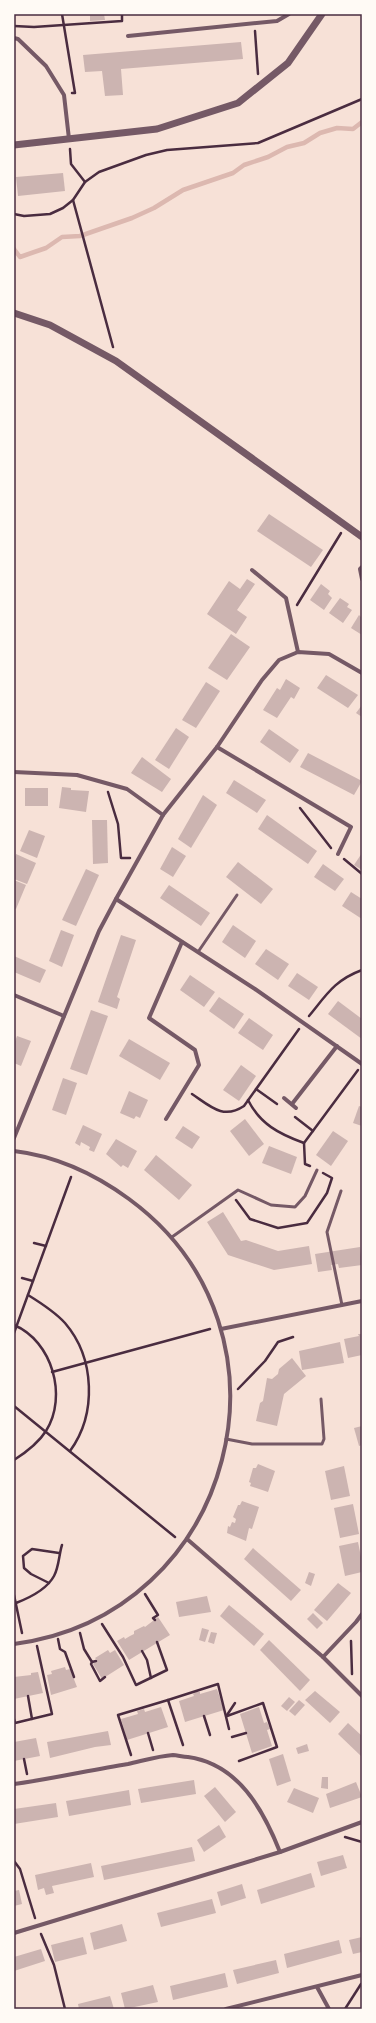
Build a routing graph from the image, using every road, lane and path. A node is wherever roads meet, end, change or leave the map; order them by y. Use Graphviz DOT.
graph roads {
  1 [pos="62,14"];
  2 [pos="122,14"];
  3 [pos="289,14"];
  4 [pos="322,14"];
  5 [pos="254,23"];
  6 [pos="63,24"];
  7 [pos="14,26"];
  8 [pos="128,36"];
  9 [pos="14,38"];
  10 [pos="259,86"];
  11 [pos="64,95"];
  12 [pos="362,99"];
  13 [pos="69,139"];
  14 [pos="14,145"];
  15 [pos="85,182"];
  16 [pos="73,200"];
  17 [pos="14,214"];
  18 [pos="14,313"];
  19 [pos="116,361"];
  20 [pos="346,525"];
  21 [pos="362,537"];
  22 [pos="362,567"];
  23 [pos="252,570"];
  24 [pos="362,580"];
  25 [pos="290,616"];
  26 [pos="298,652"];
  27 [pos="362,673"];
  28 [pos="217,747"];
  29 [pos="14,772"];
  30 [pos="104,782"];
  31 [pos="299,808"];
  32 [pos="164,815"];
  33 [pos="338,854"];
  34 [pos="138,859"];
  35 [pos="362,874"];
  36 [pos="237,895"];
  37 [pos="116,899"];
  38 [pos="182,942"];
  39 [pos="198,952"];
  40 [pos="362,970"];
  41 [pos="14,996"];
  42 [pos="64,1016"];
  43 [pos="304,1022"];
  44 [pos="337,1046"];
  45 [pos="362,1065"];
  46 [pos="184,1090"];
  47 [pos="284,1098"];
  48 [pos="248,1100"];
  49 [pos="292,1104"];
  50 [pos="296,1108"];
  51 [pos="166,1119"];
  52 [pos="14,1138"];
  53 [pos="304,1143"];
  54 [pos="14,1151"];
  55 [pos="316,1170"];
  56 [pos="71,1177"];
  57 [pos="341,1191"];
  58 [pos="229,1202"];
  59 [pos="172,1237"];
  60 [pos="34,1243"];
  61 [pos="46,1246"];
  62 [pos="22,1278"];
  63 [pos="33,1281"];
  64 [pos="28,1295"];
  65 [pos="362,1301"];
  66 [pos="342,1306"];
  67 [pos="15,1326"];
  68 [pos="210,1329"];
  69 [pos="221,1329"];
  70 [pos="14,1333"];
  71 [pos="293,1337"];
  72 [pos="86,1363"];
  73 [pos="52,1372"];
  74 [pos="321,1399"];
  75 [pos="229,1401"];
  76 [pos="14,1406"];
  77 [pos="46,1431"];
  78 [pos="226,1439"];
  79 [pos="70,1451"];
  80 [pos="14,1460"];
  81 [pos="175,1537"];
  82 [pos="187,1539"];
  83 [pos="62,1545"];
  84 [pos="59,1553"];
  85 [pos="49,1583"];
  86 [pos="141,1588"];
  87 [pos="14,1595"];
  88 [pos="16,1603"];
  89 [pos="362,1614"];
  90 [pos="99,1618"];
  91 [pos="155,1620"];
  92 [pos="77,1627"];
  93 [pos="350,1629"];
  94 [pos="22,1633"];
  95 [pos="57,1635"];
  96 [pos="36,1640"];
  97 [pos="157,1642"];
  98 [pos="14,1644"];
  99 [pos="142,1651"];
  100 [pos="323,1656"];
  101 [pos="74,1677"];
  102 [pos="105,1677"];
  103 [pos="151,1678"];
  104 [pos="352,1686"];
  105 [pos="28,1696"];
  106 [pos="362,1696"];
  107 [pos="168,1700"];
  108 [pos="235,1703"];
  109 [pos="204,1716"];
  110 [pos="227,1716"];
  111 [pos="14,1719"];
  112 [pos="32,1719"];
  113 [pos="229,1729"];
  114 [pos="148,1733"];
  115 [pos="246,1733"];
  116 [pos="210,1735"];
  117 [pos="232,1737"];
  118 [pos="183,1745"];
  119 [pos="156,1758"];
  120 [pos="24,1759"];
  121 [pos="239,1761"];
  122 [pos="134,1762"];
  123 [pos="28,1782"];
  124 [pos="14,1784"];
  125 [pos="362,1822"];
  126 [pos="280,1852"];
  127 [pos="14,1861"];
  128 [pos="37,1925"];
  129 [pos="14,1933"];
  130 [pos="362,1975"];
  131 [pos="362,1982"];
  132 [pos="317,1987"];
  133 [pos="65,2009"];
  134 [pos="226,2009"];
  135 [pos="329,2009"];
  136 [pos="345,2009"];
  1 -- 6 [label="path"];
  2 -- 6 [label="path"];
  3 -- 5 [label="street"];
  4 -- 10 [label="street"];
  5 -- 8 [label="street"];
  5 -- 10 [label="path"];
  6 -- 7 [label="path"];
  6 -- 11 [label="path"];
  9 -- 11 [label="street"];
  10 -- 13 [label="street"];
  11 -- 13 [label="street"];
  12 -- 15 [label="path"];
  13 -- 14 [label="street"];
  13 -- 15 [label="path"];
  15 -- 16 [label="path"];
  16 -- 17 [label="path"];
  16 -- 19 [label="path"];
  18 -- 19 [label="street"];
  19 -- 20 [label="street"];
  20 -- 21 [label="street"];
  20 -- 25 [label="path"];
  22 -- 24 [label="street"];
  23 -- 25 [label="street"];
  25 -- 26 [label="street"];
  26 -- 27 [label="street"];
  26 -- 28 [label="street"];
  28 -- 32 [label="street"];
  28 -- 33 [label="street"];
  29 -- 30 [label="street"];
  30 -- 32 [label="street"];
  30 -- 34 [label="path"];
  31 -- 33 [label="path"];
  32 -- 34 [label="street"];
  33 -- 35 [label="path"];
  34 -- 37 [label="street"];
  36 -- 39 [label="lane"];
  37 -- 38 [label="street"];
  37 -- 42 [label="street"];
  38 -- 39 [label="street"];
  38 -- 46 [label="street"];
  39 -- 43 [label="street"];
  40 -- 43 [label="path"];
  41 -- 42 [label="street"];
  42 -- 52 [label="street"];
  43 -- 44 [label="street"];
  43 -- 48 [label="path"];
  44 -- 45 [label="street"];
  44 -- 49 [label="street"];
  45 -- 53 [label="path"];
  46 -- 48 [label="path"];
  46 -- 51 [label="street"];
  47 -- 49 [label="street"];
  48 -- 53 [label="path"];
  49 -- 50 [label="street"];
  53 -- 55 [label="path"];
  54 -- 59 [label="street"];
  55 -- 58 [label="path"];
  55 -- 59 [label="lane"];
  56 -- 61 [label="path"];
  57 -- 66 [label="lane"];
  59 -- 69 [label="street"];
  60 -- 61 [label="path"];
  61 -- 63 [label="path"];
  62 -- 63 [label="path"];
  63 -- 64 [label="path"];
  64 -- 67 [label="path"];
  64 -- 72 [label="path"];
  65 -- 66 [label="street"];
  66 -- 69 [label="street"];
  67 -- 70 [label="path"];
  67 -- 73 [label="path"];
  68 -- 72 [label="path"];
  69 -- 75 [label="street"];
  71 -- 75 [label="path"];
  72 -- 73 [label="path"];
  72 -- 79 [label="path"];
  73 -- 77 [label="path"];
  74 -- 78 [label="lane"];
  75 -- 78 [label="street"];
  76 -- 77 [label="path"];
  77 -- 79 [label="path"];
  77 -- 80 [label="path"];
  78 -- 82 [label="street"];
  79 -- 81 [label="path"];
  82 -- 86 [label="street"];
  82 -- 100 [label="street"];
  83 -- 84 [label="path"];
  84 -- 85 [label="path"];
  84 -- 85 [label="path"];
  85 -- 88 [label="path"];
  86 -- 90 [label="street"];
  86 -- 91 [label="path"];
  87 -- 88 [label="path"];
  88 -- 94 [label="path"];
  89 -- 93 [label="street"];
  90 -- 92 [label="street"];
  90 -- 103 [label="path"];
  92 -- 95 [label="street"];
  92 -- 102 [label="path"];
  93 -- 100 [label="street"];
  93 -- 104 [label="path"];
  95 -- 96 [label="street"];
  95 -- 101 [label="path"];
  96 -- 98 [label="street"];
  96 -- 112 [label="path"];
  97 -- 103 [label="path"];
  99 -- 103 [label="path"];
  100 -- 104 [label="street"];
  104 -- 106 [label="street"];
  105 -- 112 [label="path"];
  107 -- 110 [label="path"];
  107 -- 118 [label="path"];
  107 -- 122 [label="path"];
  108 -- 110 [label="path"];
  109 -- 116 [label="path"];
  110 -- 113 [label="path"];
  110 -- 121 [label="path"];
  111 -- 112 [label="path"];
  114 -- 119 [label="path"];
  115 -- 117 [label="path"];
  119 -- 122 [label="street"];
  119 -- 126 [label="street"];
  120 -- 123 [label="path"];
  122 -- 123 [label="street"];
  123 -- 124 [label="street"];
  125 -- 126 [label="street"];
  126 -- 128 [label="street"];
  127 -- 128 [label="path"];
  128 -- 129 [label="street"];
  128 -- 133 [label="path"];
  130 -- 132 [label="street"];
  131 -- 136 [label="path"];
  132 -- 134 [label="street"];
  132 -- 135 [label="street"];
}
